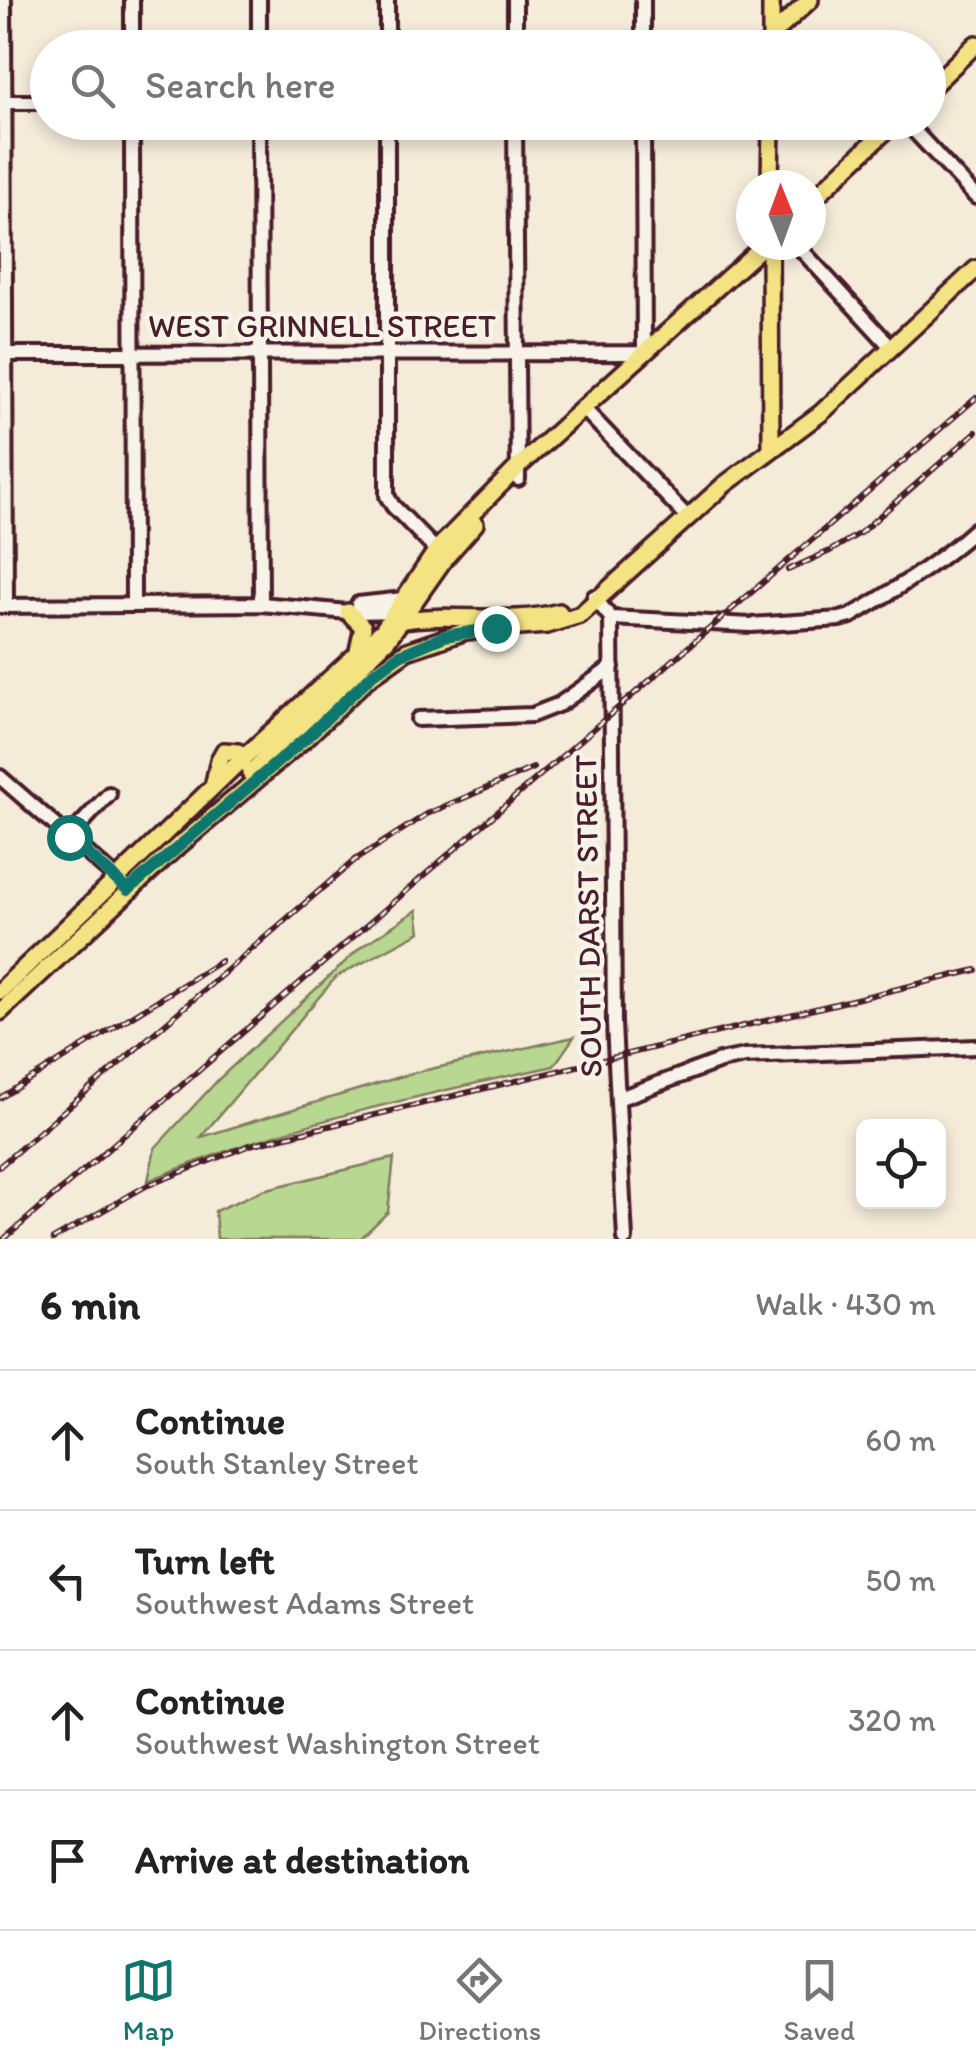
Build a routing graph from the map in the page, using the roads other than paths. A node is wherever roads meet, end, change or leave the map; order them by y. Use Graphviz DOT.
graph roads {
  1 [pos="4,0"];
  2 [pos="132,0"];
  3 [pos="259,0"];
  4 [pos="387,0"];
  5 [pos="515,0"];
  6 [pos="643,0"];
  7 [pos="772,0"];
  8 [pos="810,0"];
  9 [pos="132,30"];
  10 [pos="259,30"];
  11 [pos="387,30"];
  12 [pos="515,30"];
  13 [pos="643,30"];
  14 [pos="771,30"];
  15 [pos="782,30"];
  16 [pos="976,44"];
  17 [pos="946,73"];
  18 [pos="2,102"];
  19 [pos="30,102"];
  20 [pos="132,140"];
  21 [pos="259,140"];
  22 [pos="387,140"];
  23 [pos="515,140"];
  24 [pos="643,140"];
  25 [pos="771,140"];
  26 [pos="876,140"];
  27 [pos="923,140"];
  28 [pos="770,170"];
  29 [pos="826,187"];
  30 [pos="976,197"];
  31 [pos="748,260"];
  32 [pos="769,260"];
  33 [pos="812,260"];
  34 [pos="976,269"];
  35 [pos="736,270"];
  36 [pos="770,273"];
  37 [pos="891,348"];
  38 [pos="388,351"];
  39 [pos="133,353"];
  40 [pos="260,353"];
  41 [pos="644,353"];
  42 [pos="2,354"];
  43 [pos="515,354"];
  44 [pos="584,409"];
  45 [pos="772,450"];
  46 [pos="518,473"];
  47 [pos="687,517"];
  48 [pos="976,529"];
  49 [pos="436,550"];
  50 [pos="421,594"];
  51 [pos="596,599"];
  52 [pos="133,604"];
  53 [pos="261,604"];
  54 [pos="3,606"];
  55 [pos="401,610"];
  56 [pos="348,612"];
  57 [pos="448,616"];
  58 [pos="611,618"];
  59 [pos="357,654"];
  60 [pos="612,667"];
  61 [pos="418,719"];
  62 [pos="243,758"];
  63 [pos="0,777"];
  64 [pos="240,782"];
  65 [pos="110,794"];
  66 [pos="69,837"];
  67 [pos="174,850"];
  68 [pos="123,884"];
  69 [pos="0,991"];
  70 [pos="0,1012"];
  71 [pos="976,1047"];
  72 [pos="620,1098"];
  73 [pos="626,1239"];
  1 -- 18 [label="street"];
  2 -- 9 [label="street"];
  3 -- 10 [label="street"];
  4 -- 11 [label="street"];
  5 -- 12 [label="street"];
  6 -- 13 [label="street"];
  7 -- 14 [label="main road"];
  8 -- 15 [label="main road"];
  16 -- 17 [label="main road"];
  18 -- 19 [label="street"];
  18 -- 42 [label="street"];
  20 -- 39 [label="street"];
  21 -- 40 [label="street"];
  22 -- 38 [label="street"];
  23 -- 43 [label="street"];
  24 -- 41 [label="street"];
  25 -- 28 [label="main road"];
  26 -- 29 [label="main road"];
  27 -- 30 [label="street"];
  31 -- 35 [label="main road"];
  32 -- 36 [label="main road"];
  33 -- 37 [label="street"];
  34 -- 37 [label="main road"];
  35 -- 36 [label="main road"];
  35 -- 41 [label="main road"];
  36 -- 45 [label="main road"];
  37 -- 45 [label="main road"];
  38 -- 40 [label="street, WEST GRINNELL STREET"];
  38 -- 43 [label="street, WEST GRINNELL STREET"];
  38 -- 49 [label="street"];
  39 -- 40 [label="street, WEST GRINNELL STREET"];
  39 -- 42 [label="street, WEST GRINNELL STREET"];
  39 -- 52 [label="street"];
  40 -- 53 [label="street"];
  41 -- 43 [label="street, WEST GRINNELL STREET"];
  41 -- 44 [label="main road"];
  42 -- 54 [label="street"];
  43 -- 46 [label="street"];
  44 -- 46 [label="main road"];
  44 -- 47 [label="street"];
  45 -- 47 [label="main road"];
  46 -- 49 [label="main road"];
  46 -- 50 [label="main road"];
  47 -- 51 [label="main road"];
  48 -- 58 [label="street"];
  49 -- 55 [label="main road"];
  50 -- 55 [label="main road"];
  50 -- 57 [label="main road"];
  51 -- 57 [label="main road"];
  51 -- 58 [label="street"];
  51 -- 67 [label="main road"];
  52 -- 53 [label="street"];
  52 -- 54 [label="street"];
  53 -- 55 [label="street"];
  53 -- 56 [label="street"];
  55 -- 56 [label="street"];
  55 -- 57 [label="main road"];
  55 -- 59 [label="main road"];
  55 -- 64 [label="main road"];
  56 -- 59 [label="main road"];
  58 -- 60 [label="street, SOUTH DARST STREET"];
  59 -- 62 [label="main road"];
  60 -- 61 [label="street"];
  60 -- 72 [label="street, SOUTH DARST STREET"];
  62 -- 64 [label="main road"];
  62 -- 68 [label="main road"];
  63 -- 66 [label="street"];
  64 -- 67 [label="main road"];
  65 -- 66 [label="street"];
  66 -- 68 [label="street"];
  67 -- 68 [label="main road"];
  68 -- 69 [label="main road"];
  68 -- 70 [label="main road"];
  71 -- 72 [label="street"];
  72 -- 73 [label="street, SOUTH DARST STREET"];
}
